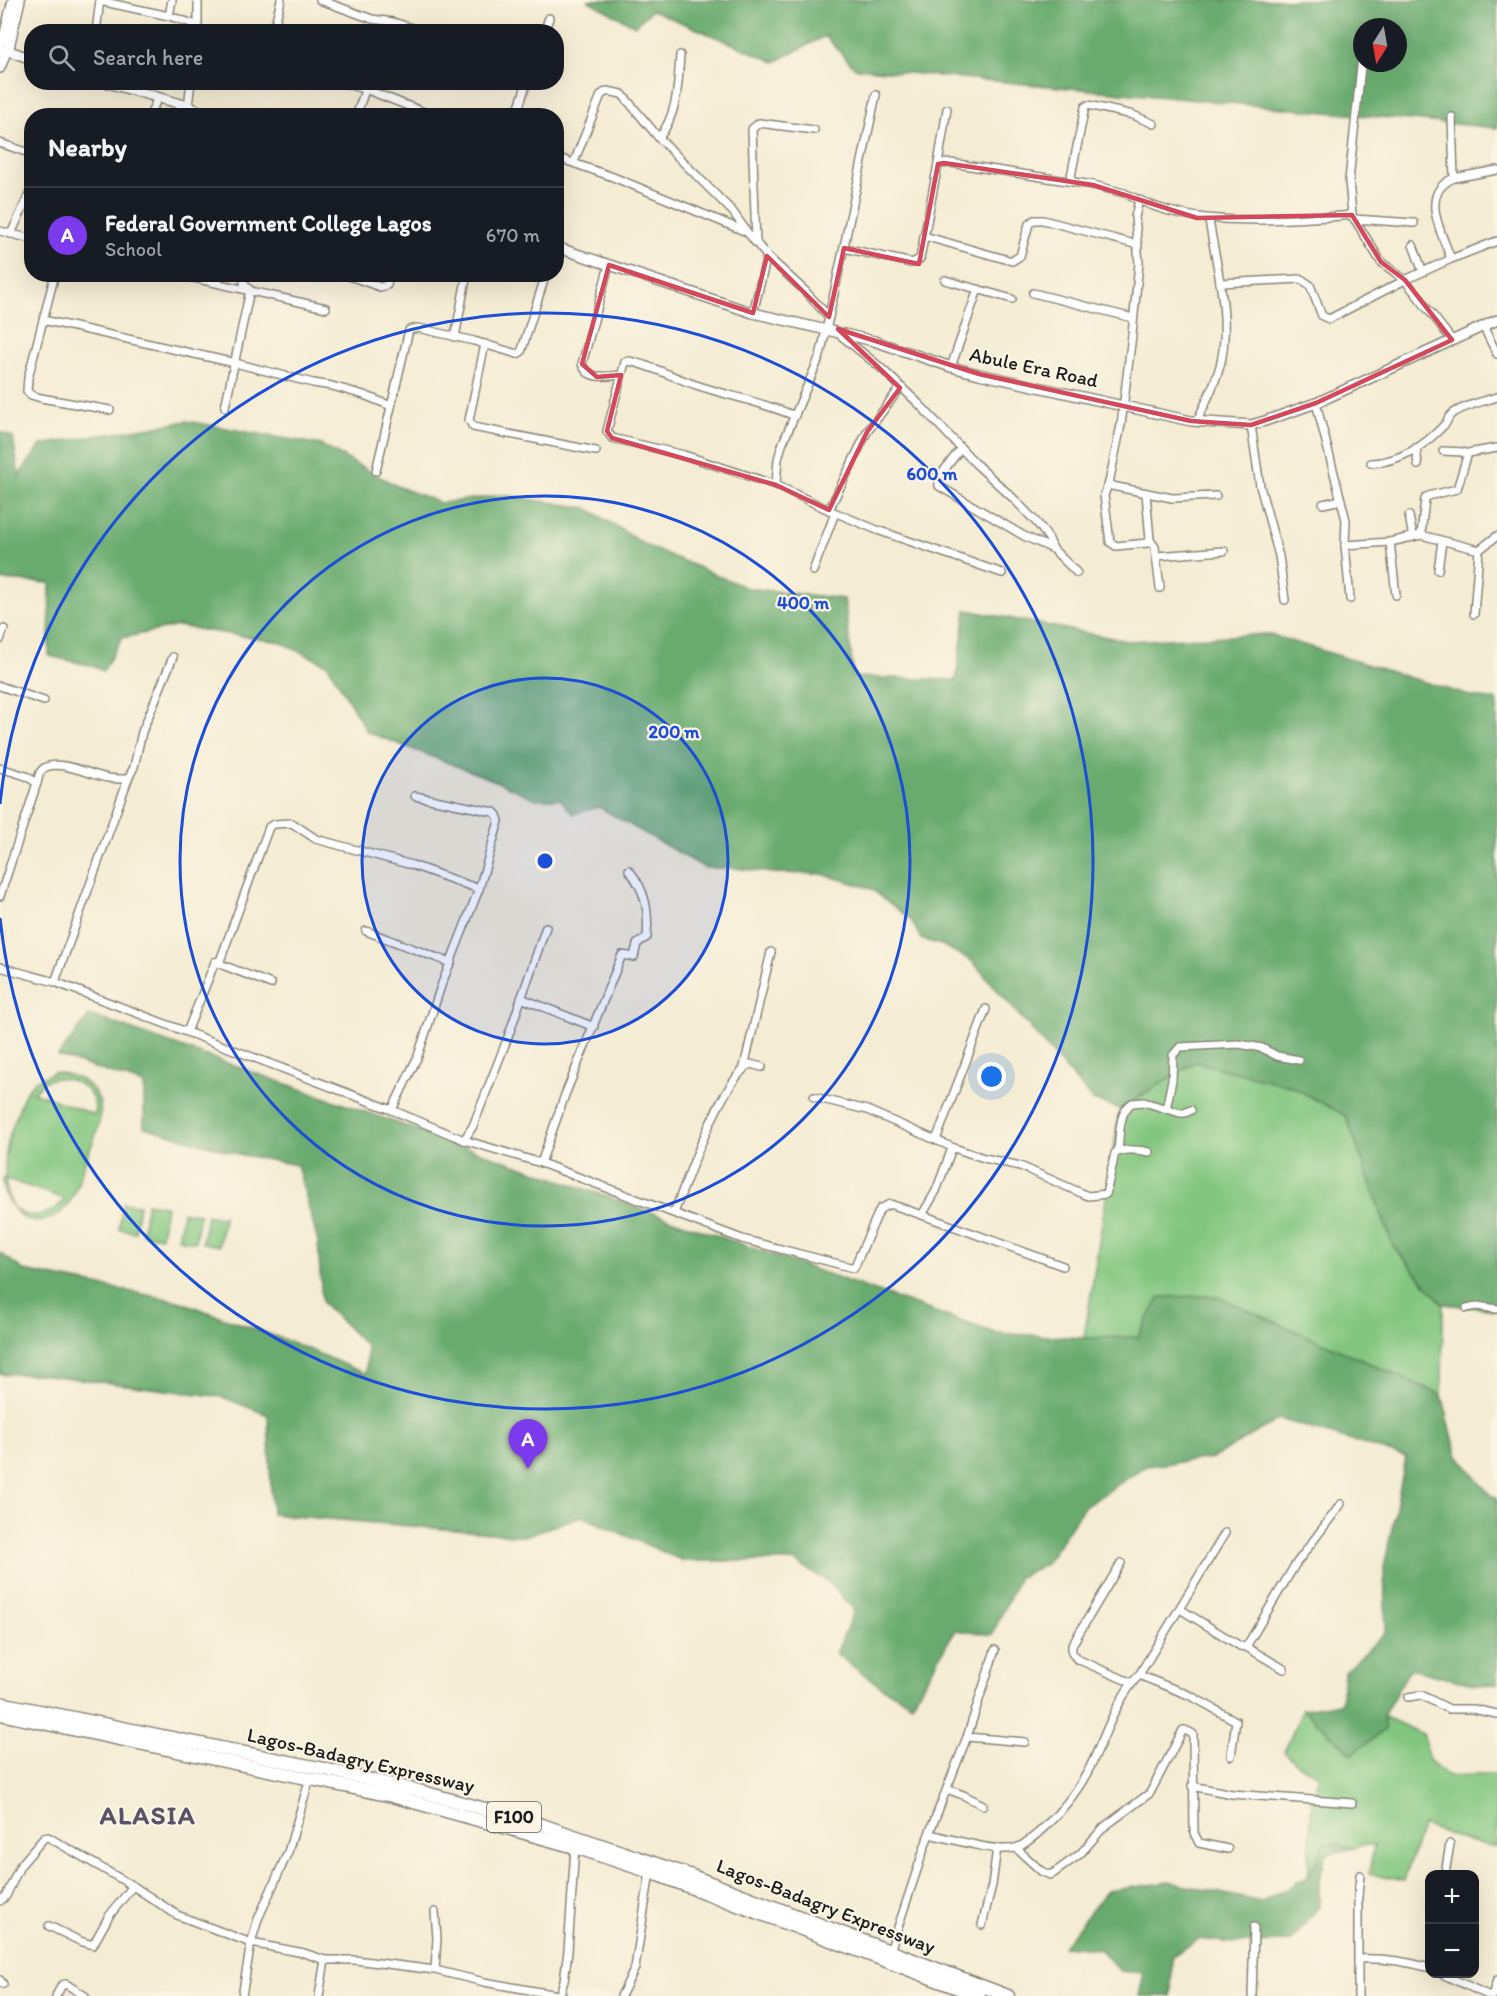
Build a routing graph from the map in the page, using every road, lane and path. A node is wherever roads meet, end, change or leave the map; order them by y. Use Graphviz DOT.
graph roads {
  1 [pos="14,0"];
  2 [pos="20,0"];
  3 [pos="172,0"];
  4 [pos="198,0"];
  5 [pos="281,0"];
  6 [pos="320,0"];
  7 [pos="100,1"];
  8 [pos="169,16"];
  9 [pos="549,18"];
  10 [pos="393,22"];
  11 [pos="97,24"];
  12 [pos="186,24"];
  13 [pos="198,24"];
  14 [pos="275,24"];
  15 [pos="399,24"];
  16 [pos="547,24"];
  17 [pos="3,46"];
  18 [pos="24,55"];
  19 [pos="680,55"];
  20 [pos="0,69"];
  21 [pos="1360,72"];
  22 [pos="129,90"];
  23 [pos="190,90"];
  24 [pos="365,90"];
  25 [pos="375,90"];
  26 [pos="524,90"];
  27 [pos="876,95"];
  28 [pos="157,99"];
  29 [pos="188,106"];
  30 [pos="153,108"];
  31 [pos="192,108"];
  32 [pos="359,108"];
  33 [pos="416,108"];
  34 [pos="519,108"];
  35 [pos="947,109"];
  36 [pos="1452,117"];
  37 [pos="1154,124"];
  38 [pos="814,130"];
  39 [pos="659,138"];
  40 [pos="0,143"];
  41 [pos="24,151"];
  42 [pos="564,159"];
  43 [pos="574,162"];
  44 [pos="938,164"];
  45 [pos="1497,170"];
  46 [pos="1454,178"];
  47 [pos="1070,181"];
  48 [pos="1139,200"];
  49 [pos="24,206"];
  50 [pos="1353,217"];
  51 [pos="1209,219"];
  52 [pos="1414,223"];
  53 [pos="0,231"];
  54 [pos="747,232"];
  55 [pos="11,234"];
  56 [pos="924,236"];
  57 [pos="24,237"];
  58 [pos="1497,241"];
  59 [pos="756,243"];
  60 [pos="1137,245"];
  61 [pos="1413,245"];
  62 [pos="844,248"];
  63 [pos="564,250"];
  64 [pos="767,256"];
  65 [pos="1451,259"];
  66 [pos="609,265"];
  67 [pos="1423,272"];
  68 [pos="945,280"];
  69 [pos="1406,280"];
  70 [pos="53,282"];
  71 [pos="213,282"];
  72 [pos="244,282"];
  73 [pos="366,282"];
  74 [pos="388,282"];
  75 [pos="465,282"];
  76 [pos="543,282"];
  77 [pos="1220,283"];
  78 [pos="250,290"];
  79 [pos="978,290"];
  80 [pos="1033,293"];
  81 [pos="1012,299"];
  82 [pos="326,308"];
  83 [pos="753,313"];
  84 [pos="829,317"];
  85 [pos="1133,318"];
  86 [pos="1497,320"];
  87 [pos="44,321"];
  88 [pos="1484,326"];
  89 [pos="826,330"];
  90 [pos="838,333"];
  91 [pos="455,337"];
  92 [pos="1452,340"];
  93 [pos="485,344"];
  94 [pos="1497,354"];
  95 [pos="235,363"];
  96 [pos="951,367"];
  97 [pos="621,375"];
  98 [pos="900,388"];
  99 [pos="1497,397"];
  100 [pos="1316,403"];
  101 [pos="1122,404"];
  102 [pos="391,406"];
  103 [pos="225,407"];
  104 [pos="110,410"];
  105 [pos="795,416"];
  106 [pos="1197,422"];
  107 [pos="1251,425"];
  108 [pos="961,448"];
  109 [pos="1416,448"];
  110 [pos="1497,448"];
  111 [pos="596,451"];
  112 [pos="1443,451"];
  113 [pos="1467,454"];
  114 [pos="1371,463"];
  115 [pos="1418,465"];
  116 [pos="376,471"];
  117 [pos="1109,483"];
  118 [pos="776,485"];
  119 [pos="1146,493"];
  120 [pos="1216,496"];
  121 [pos="1341,500"];
  122 [pos="1323,504"];
  123 [pos="832,512"];
  124 [pos="1409,516"];
  125 [pos="1417,536"];
  126 [pos="1497,536"];
  127 [pos="1150,540"];
  128 [pos="1442,541"];
  129 [pos="1390,542"];
  130 [pos="1346,545"];
  131 [pos="1053,549"];
  132 [pos="1479,550"];
  133 [pos="1224,551"];
  134 [pos="1156,556"];
  135 [pos="1438,570"];
  136 [pos="813,571"];
  137 [pos="1002,573"];
  138 [pos="1077,573"];
  139 [pos="1160,588"];
  140 [pos="1396,595"];
  141 [pos="1350,599"];
  142 [pos="1285,600"];
  143 [pos="1474,614"];
  144 [pos="4,629"];
  145 [pos="0,640"];
  146 [pos="173,657"];
  147 [pos="0,686"];
  148 [pos="44,701"];
  149 [pos="0,768"];
  150 [pos="128,779"];
  151 [pos="37,783"];
  152 [pos="415,796"];
  153 [pos="629,870"];
  154 [pos="479,890"];
  155 [pos="0,896"];
  156 [pos="546,927"];
  157 [pos="366,931"];
  158 [pos="771,952"];
  159 [pos="215,962"];
  160 [pos="451,963"];
  161 [pos="0,967"];
  162 [pos="55,982"];
  163 [pos="271,984"];
  164 [pos="521,998"];
  165 [pos="986,1009"];
  166 [pos="594,1027"];
  167 [pos="187,1032"];
  168 [pos="1299,1060"];
  169 [pos="744,1067"];
  170 [pos="762,1067"];
  171 [pos="814,1097"];
  172 [pos="1166,1109"];
  173 [pos="392,1110"];
  174 [pos="1191,1110"];
  175 [pos="464,1140"];
  176 [pos="936,1140"];
  177 [pos="954,1148"];
  178 [pos="1118,1151"];
  179 [pos="1149,1152"];
  180 [pos="541,1163"];
  181 [pos="674,1213"];
  182 [pos="922,1215"];
  183 [pos="1063,1266"];
  184 [pos="1467,1308"];
  185 [pos="1497,1309"];
  186 [pos="1341,1504"];
  187 [pos="1225,1533"];
  188 [pos="1121,1563"];
  189 [pos="1180,1610"];
  190 [pos="1246,1647"];
  191 [pos="995,1650"];
  192 [pos="1284,1669"];
  193 [pos="1139,1675"];
  194 [pos="1132,1683"];
  195 [pos="1408,1697"];
  196 [pos="0,1703"];
  197 [pos="0,1714"];
  198 [pos="1497,1714"];
  199 [pos="968,1737"];
  200 [pos="1025,1742"];
  201 [pos="1231,1756"];
  202 [pos="310,1778"];
  203 [pos="1192,1786"];
  204 [pos="947,1789"];
  205 [pos="1352,1803"];
  206 [pos="983,1805"];
  207 [pos="929,1834"];
  208 [pos="1450,1844"];
  209 [pos="575,1847"];
  210 [pos="997,1848"];
  211 [pos="1016,1848"];
  212 [pos="1228,1849"];
  213 [pos="1446,1870"];
  214 [pos="650,1872"];
  215 [pos="1360,1875"];
  216 [pos="133,1886"];
  217 [pos="0,1901"];
  218 [pos="435,1912"];
  219 [pos="982,1925"];
  220 [pos="49,1926"];
  221 [pos="1254,1927"];
  222 [pos="251,1943"];
  223 [pos="890,1951"];
  224 [pos="1359,1959"];
  225 [pos="325,1960"];
  226 [pos="1425,1966"];
  227 [pos="435,1970"];
  228 [pos="1451,1978"];
  229 [pos="1497,1980"];
  230 [pos="56,1996"];
  231 [pos="85,1996"];
  232 [pos="242,1996"];
  233 [pos="319,1996"];
  234 [pos="560,1996"];
  235 [pos="621,1996"];
  236 [pos="979,1996"];
  237 [pos="1008,1996"];
  238 [pos="1252,1996"];
  239 [pos="1358,1996"];
  240 [pos="1491,1996"];
  1 -- 17 [label="street"];
  2 -- 17 [label="street"];
  3 -- 8 [label="street"];
  4 -- 13 [label="street"];
  5 -- 14 [label="street"];
  6 -- 10 [label="street"];
  7 -- 8 [label="street"];
  7 -- 11 [label="street"];
  8 -- 12 [label="street"];
  9 -- 16 [label="street"];
  10 -- 15 [label="street"];
  17 -- 18 [label="street"];
  17 -- 20 [label="street"];
  19 -- 39 [label="street"];
  21 -- 50 [label="street"];
  22 -- 28 [label="street"];
  23 -- 29 [label="street"];
  24 -- 32 [label="street"];
  25 -- 33 [label="street"];
  26 -- 34 [label="street"];
  27 -- 62 [label="street"];
  28 -- 29 [label="street"];
  28 -- 30 [label="street"];
  29 -- 31 [label="street"];
  35 -- 44 [label="street"];
  36 -- 46 [label="street"];
  37 -- 47 [label="street"];
  38 -- 59 [label="street"];
  39 -- 43 [label="street"];
  39 -- 54 [label="street"];
  40 -- 41 [label="street"];
  42 -- 43 [label="street"];
  43 -- 54 [label="street"];
  44 -- 47 [label="street"];
  44 -- 56 [label="street"];
  45 -- 46 [label="street"];
  46 -- 65 [label="street"];
  47 -- 48 [label="street"];
  48 -- 51 [label="street"];
  48 -- 60 [label="street"];
  49 -- 55 [label="street"];
  50 -- 51 [label="street"];
  50 -- 52 [label="street"];
  50 -- 69 [label="street"];
  51 -- 77 [label="street"];
  53 -- 55 [label="street"];
  54 -- 59 [label="street"];
  55 -- 57 [label="street"];
  56 -- 60 [label="street"];
  56 -- 62 [label="street"];
  58 -- 65 [label="street"];
  59 -- 64 [label="street"];
  60 -- 85 [label="street"];
  61 -- 67 [label="street"];
  62 -- 84 [label="street"];
  63 -- 66 [label="street, Abule Era Road"];
  64 -- 83 [label="street"];
  64 -- 84 [label="street"];
  65 -- 67 [label="street"];
  66 -- 83 [label="street, Abule Era Road"];
  66 -- 97 [label="street"];
  67 -- 69 [label="street"];
  68 -- 79 [label="street"];
  69 -- 77 [label="street"];
  69 -- 92 [label="street"];
  70 -- 87 [label="street"];
  71 -- 78 [label="street"];
  72 -- 78 [label="street"];
  73 -- 74 [label="street"];
  75 -- 91 [label="street"];
  76 -- 93 [label="street"];
  77 -- 106 [label="street"];
  78 -- 82 [label="street"];
  78 -- 95 [label="street"];
  79 -- 81 [label="street"];
  79 -- 96 [label="street"];
  80 -- 85 [label="street"];
  83 -- 89 [label="street, Abule Era Road"];
  84 -- 89 [label="street"];
  85 -- 101 [label="street"];
  86 -- 88 [label="street, Abule Era Road"];
  87 -- 95 [label="street"];
  87 -- 104 [label="street"];
  88 -- 92 [label="street, Abule Era Road"];
  88 -- 94 [label="street"];
  89 -- 90 [label="street, Abule Era Road"];
  89 -- 105 [label="street"];
  90 -- 96 [label="street, Abule Era Road"];
  90 -- 98 [label="street"];
  91 -- 93 [label="street"];
  91 -- 102 [label="street"];
  92 -- 100 [label="street, Abule Era Road"];
  93 -- 111 [label="street"];
  95 -- 102 [label="street"];
  95 -- 103 [label="street"];
  96 -- 101 [label="street, Abule Era Road"];
  97 -- 105 [label="street"];
  97 -- 118 [label="street"];
  98 -- 108 [label="street"];
  98 -- 123 [label="street"];
  99 -- 109 [label="street"];
  100 -- 107 [label="street, Abule Era Road"];
  100 -- 121 [label="street"];
  101 -- 106 [label="street, Abule Era Road"];
  101 -- 117 [label="street"];
  102 -- 116 [label="street"];
  105 -- 118 [label="street"];
  106 -- 107 [label="street, Abule Era Road"];
  107 -- 142 [label="street"];
  108 -- 131 [label="street"];
  108 -- 131 [label="street"];
  109 -- 114 [label="street"];
  109 -- 115 [label="street"];
  110 -- 113 [label="street"];
  112 -- 113 [label="street"];
  113 -- 125 [label="street"];
  117 -- 119 [label="street"];
  117 -- 127 [label="street"];
  118 -- 123 [label="street"];
  119 -- 120 [label="street"];
  119 -- 127 [label="street"];
  121 -- 122 [label="street"];
  121 -- 130 [label="street"];
  123 -- 136 [label="street"];
  123 -- 137 [label="street"];
  124 -- 125 [label="street"];
  125 -- 128 [label="street"];
  125 -- 129 [label="street"];
  126 -- 132 [label="street"];
  127 -- 134 [label="street"];
  128 -- 132 [label="street"];
  128 -- 135 [label="street"];
  129 -- 130 [label="street"];
  129 -- 140 [label="street"];
  130 -- 141 [label="street"];
  131 -- 138 [label="street"];
  132 -- 143 [label="street"];
  133 -- 134 [label="street"];
  134 -- 139 [label="street"];
  144 -- 145 [label="street"];
  146 -- 150 [label="street"];
  147 -- 148 [label="street"];
  149 -- 151 [label="street"];
  150 -- 151 [label="street"];
  150 -- 162 [label="street"];
  151 -- 155 [label="street"];
  152 -- 154 [label="street"];
  153 -- 166 [label="street"];
  154 -- 159 [label="street"];
  154 -- 160 [label="street"];
  156 -- 164 [label="street"];
  157 -- 160 [label="street"];
  158 -- 169 [label="street"];
  159 -- 163 [label="street"];
  159 -- 167 [label="street"];
  160 -- 173 [label="street"];
  161 -- 162 [label="street"];
  162 -- 167 [label="street"];
  164 -- 166 [label="street"];
  164 -- 175 [label="street"];
  165 -- 176 [label="street"];
  166 -- 180 [label="street"];
  167 -- 173 [label="street"];
  168 -- 172 [label="street"];
  169 -- 170 [label="street"];
  169 -- 181 [label="street"];
  171 -- 176 [label="street"];
  172 -- 174 [label="street"];
  172 -- 178 [label="street"];
  173 -- 175 [label="street"];
  175 -- 180 [label="street"];
  176 -- 177 [label="street"];
  177 -- 178 [label="street"];
  177 -- 182 [label="street"];
  178 -- 179 [label="street"];
  180 -- 181 [label="street"];
  181 -- 182 [label="street"];
  182 -- 183 [label="street"];
  184 -- 185 [label="street"];
  186 -- 190 [label="street"];
  187 -- 189 [label="street"];
  188 -- 194 [label="street"];
  189 -- 190 [label="street"];
  189 -- 193 [label="street"];
  190 -- 192 [label="street"];
  191 -- 199 [label="street"];
  193 -- 194 [label="street"];
  193 -- 201 [label="street"];
  194 -- 211 [label="street"];
  195 -- 198 [label="street"];
  196 -- 223 [label="highway, Lagos-Badagry Expressway / F100"];
  197 -- 202 [label="highway, Lagos-Badagry Expressway / F100"];
  199 -- 200 [label="street"];
  199 -- 204 [label="street"];
  202 -- 209 [label="highway, Lagos-Badagry Expressway / F100"];
  202 -- 222 [label="street"];
  203 -- 205 [label="street"];
  203 -- 211 [label="street"];
  203 -- 212 [label="street"];
  204 -- 206 [label="street"];
  204 -- 207 [label="street"];
  207 -- 210 [label="street"];
  207 -- 223 [label="street"];
  208 -- 213 [label="street"];
  209 -- 214 [label="highway, Lagos-Badagry Expressway / F100"];
  209 -- 234 [label="street"];
  210 -- 211 [label="street"];
  210 -- 219 [label="street"];
  214 -- 235 [label="street"];
  214 -- 236 [label="highway, Lagos-Badagry Expressway / F100"];
  215 -- 224 [label="street"];
  216 -- 217 [label="street"];
  216 -- 220 [label="street"];
  216 -- 222 [label="street"];
  218 -- 227 [label="street"];
  221 -- 238 [label="street"];
  222 -- 225 [label="street"];
  222 -- 232 [label="street"];
  223 -- 237 [label="highway, Lagos-Badagry Expressway / F100"];
  224 -- 226 [label="street"];
  224 -- 239 [label="street"];
  225 -- 227 [label="street"];
  225 -- 233 [label="street"];
  227 -- 234 [label="street"];
  228 -- 240 [label="street"];
  229 -- 240 [label="street"];
  230 -- 231 [label="street"];
}
